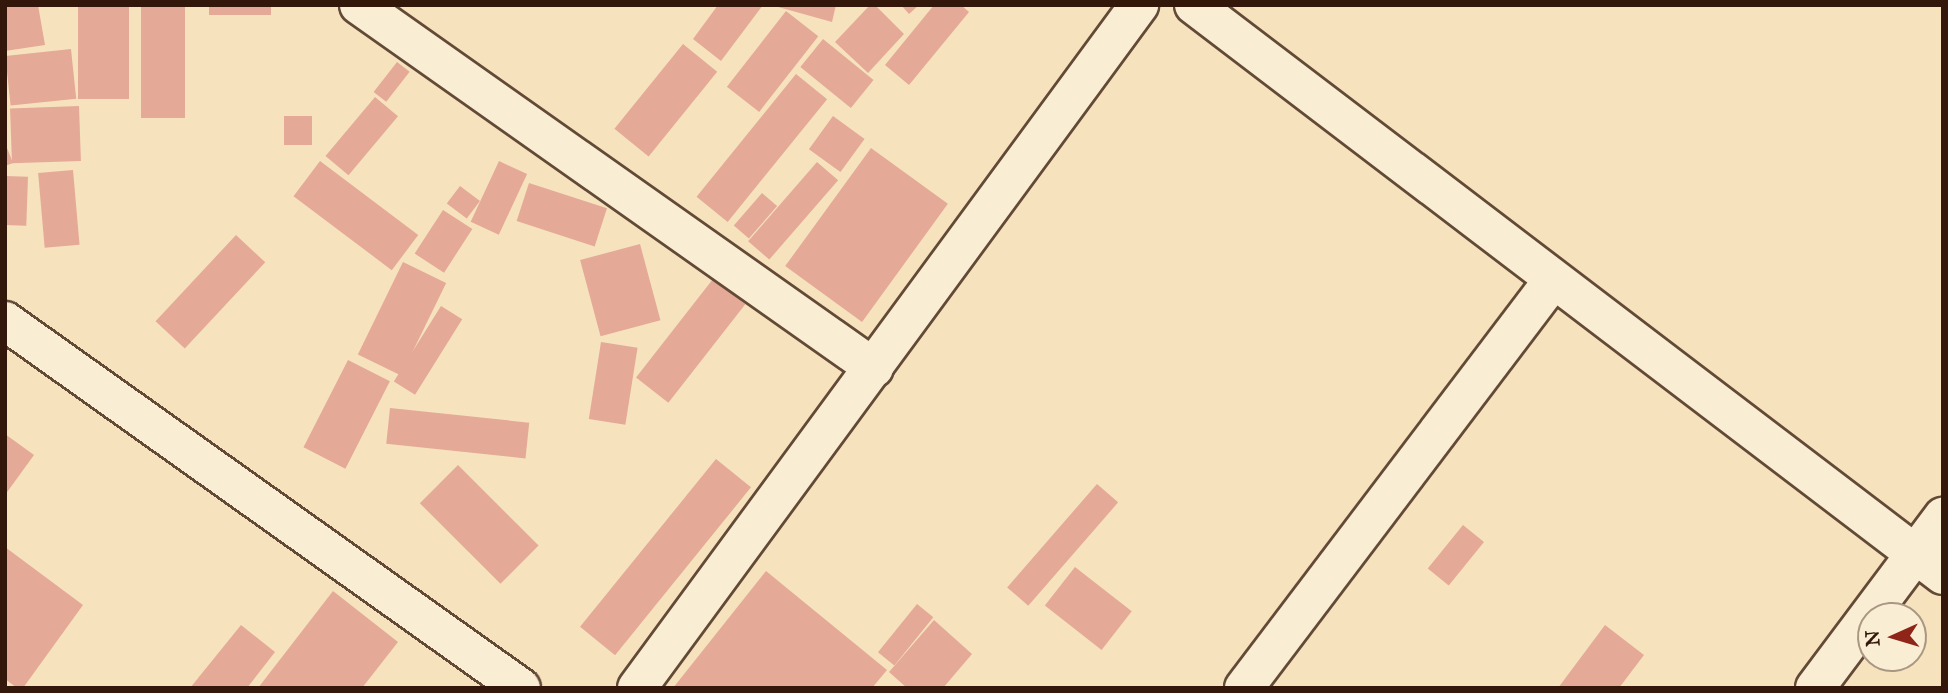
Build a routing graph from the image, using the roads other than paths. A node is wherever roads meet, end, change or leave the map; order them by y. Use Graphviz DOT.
graph roads {
  1 [pos="359,5"];
  2 [pos="1139,5"];
  3 [pos="1194,5"];
  4 [pos="1553,280"];
  5 [pos="5,321"];
  6 [pos="874,368"];
  7 [pos="1943,517"];
  8 [pos="1928,564"];
  9 [pos="521,688"];
  10 [pos="636,688"];
  11 [pos="1244,688"];
  12 [pos="1815,688"];
  1 -- 6 [label="street"];
  2 -- 6 [label="street"];
  3 -- 4 [label="street"];
  4 -- 8 [label="street"];
  4 -- 11 [label="street"];
  5 -- 9 [label="street"];
  6 -- 10 [label="street"];
  7 -- 8 [label="street"];
  8 -- 12 [label="street"];
}
